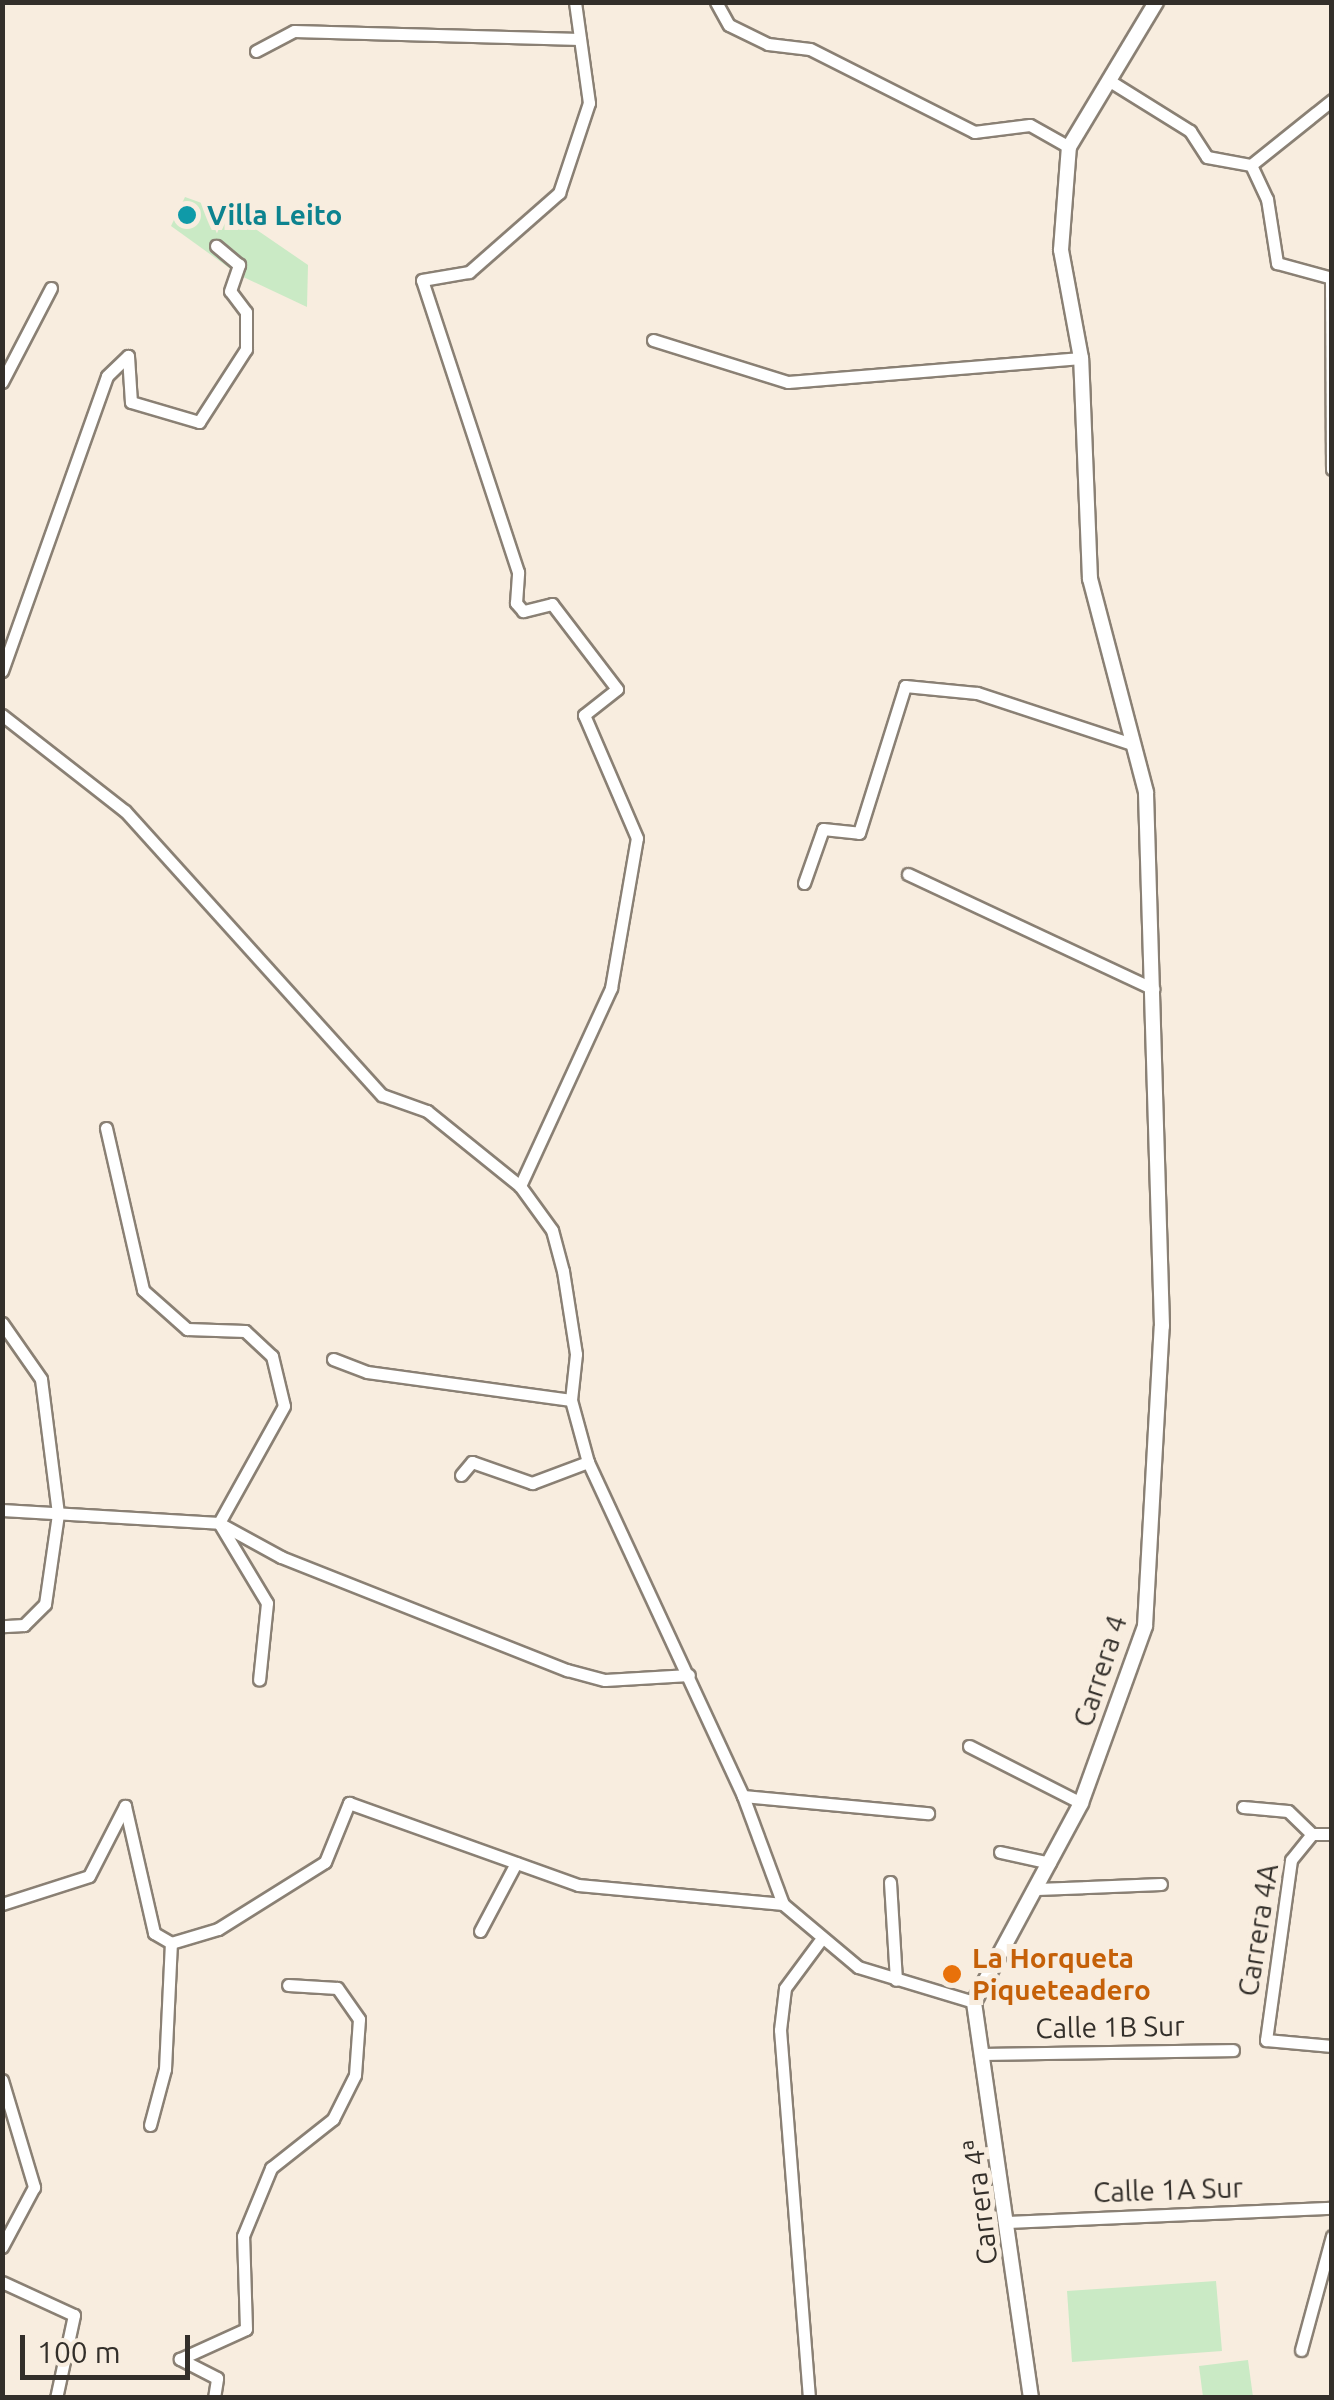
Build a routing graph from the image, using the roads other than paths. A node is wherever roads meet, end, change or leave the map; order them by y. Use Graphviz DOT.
graph roads {
  1 [pos="575,2"];
  2 [pos="716,2"];
  3 [pos="1156,2"];
  4 [pos="580,39"];
  5 [pos="256,51"];
  6 [pos="1111,85"];
  7 [pos="1332,100"];
  8 [pos="1069,146"];
  9 [pos="1251,165"];
  10 [pos="216,246"];
  11 [pos="1331,278"];
  12 [pos="50,288"];
  13 [pos="1330,338"];
  14 [pos="653,340"];
  15 [pos="1081,358"];
  16 [pos="2,382"];
  17 [pos="1332,469"];
  18 [pos="2,670"];
  19 [pos="2,715"];
  20 [pos="1129,743"];
  21 [pos="908,874"];
  22 [pos="804,883"];
  23 [pos="1153,990"];
  24 [pos="106,1128"];
  25 [pos="520,1186"];
  26 [pos="2,1324"];
  27 [pos="333,1359"];
  28 [pos="571,1400"];
  29 [pos="588,1462"];
  30 [pos="461,1474"];
  31 [pos="2,1510"];
  32 [pos="58,1514"];
  33 [pos="219,1522"];
  34 [pos="2,1626"];
  35 [pos="689,1676"];
  36 [pos="259,1680"];
  37 [pos="969,1746"];
  38 [pos="744,1796"];
  39 [pos="1081,1803"];
  40 [pos="1243,1807"];
  41 [pos="928,1813"];
  42 [pos="1312,1834"];
  43 [pos="1332,1834"];
  44 [pos="1000,1852"];
  45 [pos="516,1863"];
  46 [pos="1050,1864"];
  47 [pos="890,1882"];
  48 [pos="1161,1884"];
  49 [pos="1037,1889"];
  50 [pos="2,1904"];
  51 [pos="783,1904"];
  52 [pos="480,1931"];
  53 [pos="171,1942"];
  54 [pos="819,1942"];
  55 [pos="896,1980"];
  56 [pos="288,1985"];
  57 [pos="974,2002"];
  58 [pos="1332,2046"];
  59 [pos="1233,2050"];
  60 [pos="987,2054"];
  61 [pos="2,2080"];
  62 [pos="150,2125"];
  63 [pos="1332,2208"];
  64 [pos="1006,2222"];
  65 [pos="1332,2236"];
  66 [pos="2,2247"];
  67 [pos="2,2282"];
  68 [pos="1301,2350"];
  69 [pos="56,2398"];
  70 [pos="214,2398"];
  71 [pos="809,2398"];
  72 [pos="1030,2398"];
  1 -- 4 [label="street"];
  2 -- 8 [label="street"];
  3 -- 6 [label="street"];
  4 -- 5 [label="street"];
  4 -- 25 [label="street"];
  6 -- 8 [label="street"];
  6 -- 9 [label="street"];
  7 -- 9 [label="street"];
  8 -- 15 [label="street, Carrera 4"];
  9 -- 11 [label="street"];
  10 -- 18 [label="street"];
  11 -- 13 [label="street"];
  12 -- 16 [label="street"];
  13 -- 17 [label="street"];
  14 -- 15 [label="street"];
  15 -- 20 [label="street, Carrera 4"];
  19 -- 25 [label="street"];
  20 -- 22 [label="street"];
  20 -- 23 [label="street, Carrera 4"];
  21 -- 23 [label="street"];
  23 -- 39 [label="street, Carrera 4"];
  24 -- 33 [label="street"];
  25 -- 28 [label="street"];
  26 -- 32 [label="street"];
  27 -- 28 [label="street"];
  28 -- 29 [label="street"];
  29 -- 30 [label="street"];
  29 -- 35 [label="street"];
  31 -- 32 [label="street"];
  32 -- 33 [label="street"];
  32 -- 34 [label="street"];
  33 -- 35 [label="street"];
  33 -- 36 [label="street"];
  35 -- 38 [label="street"];
  37 -- 39 [label="street"];
  38 -- 41 [label="street"];
  38 -- 51 [label="street"];
  39 -- 46 [label="street, Carrera 4"];
  40 -- 42 [label="street"];
  42 -- 43 [label="street"];
  42 -- 58 [label="street, Carrera 4A"];
  44 -- 46 [label="street"];
  45 -- 51 [label="street"];
  45 -- 52 [label="street"];
  45 -- 53 [label="street"];
  46 -- 49 [label="street, Carrera 4"];
  47 -- 55 [label="street"];
  48 -- 49 [label="street"];
  49 -- 57 [label="street, Carrera 4"];
  50 -- 53 [label="street"];
  51 -- 54 [label="street"];
  53 -- 62 [label="street"];
  54 -- 55 [label="street"];
  54 -- 71 [label="street"];
  55 -- 57 [label="street"];
  56 -- 70 [label="street"];
  57 -- 60 [label="street, Carrera 4ª"];
  59 -- 60 [label="street, Calle 1B Sur"];
  60 -- 64 [label="street, Carrera 4ª"];
  61 -- 66 [label="street"];
  63 -- 64 [label="street, Calle 1A Sur"];
  64 -- 72 [label="street, Carrera 4ª"];
  65 -- 68 [label="street"];
  67 -- 69 [label="street"];
}
